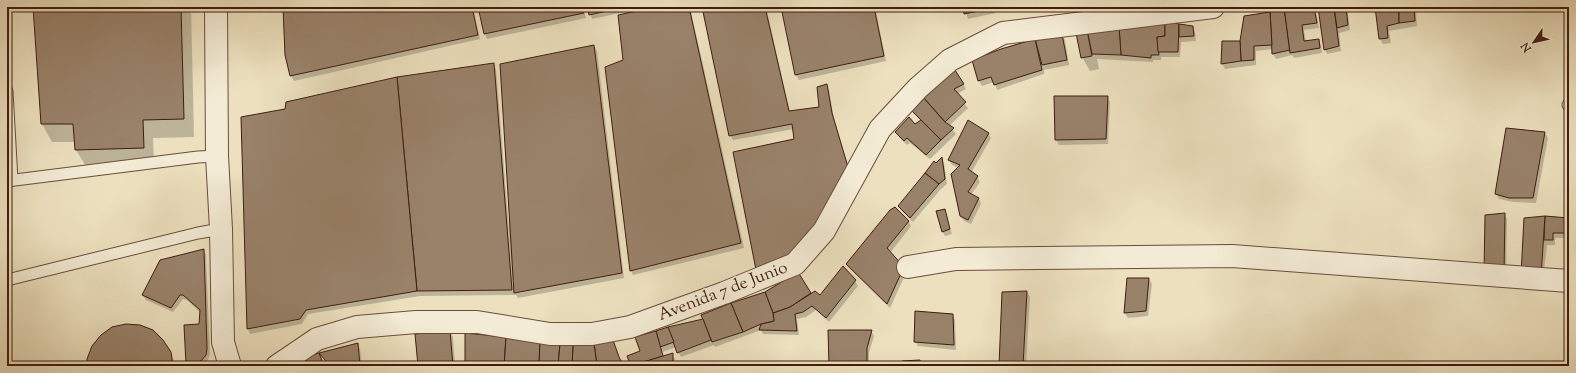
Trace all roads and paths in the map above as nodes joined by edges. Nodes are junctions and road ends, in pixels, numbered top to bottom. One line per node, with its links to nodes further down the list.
1 (216, 7): 4 (street)
2 (1213, 7): 11 (street, Avenida 7 de Junio)
3 (7, 92): 5 (lane)
4 (217, 156): 5 (lane); 6 (street)
5 (9, 181)
6 (221, 229): 8 (lane); 10 (street)
7 (908, 268): 9 (street)
8 (7, 280)
9 (1569, 281)
10 (226, 364)
11 (277, 366)

